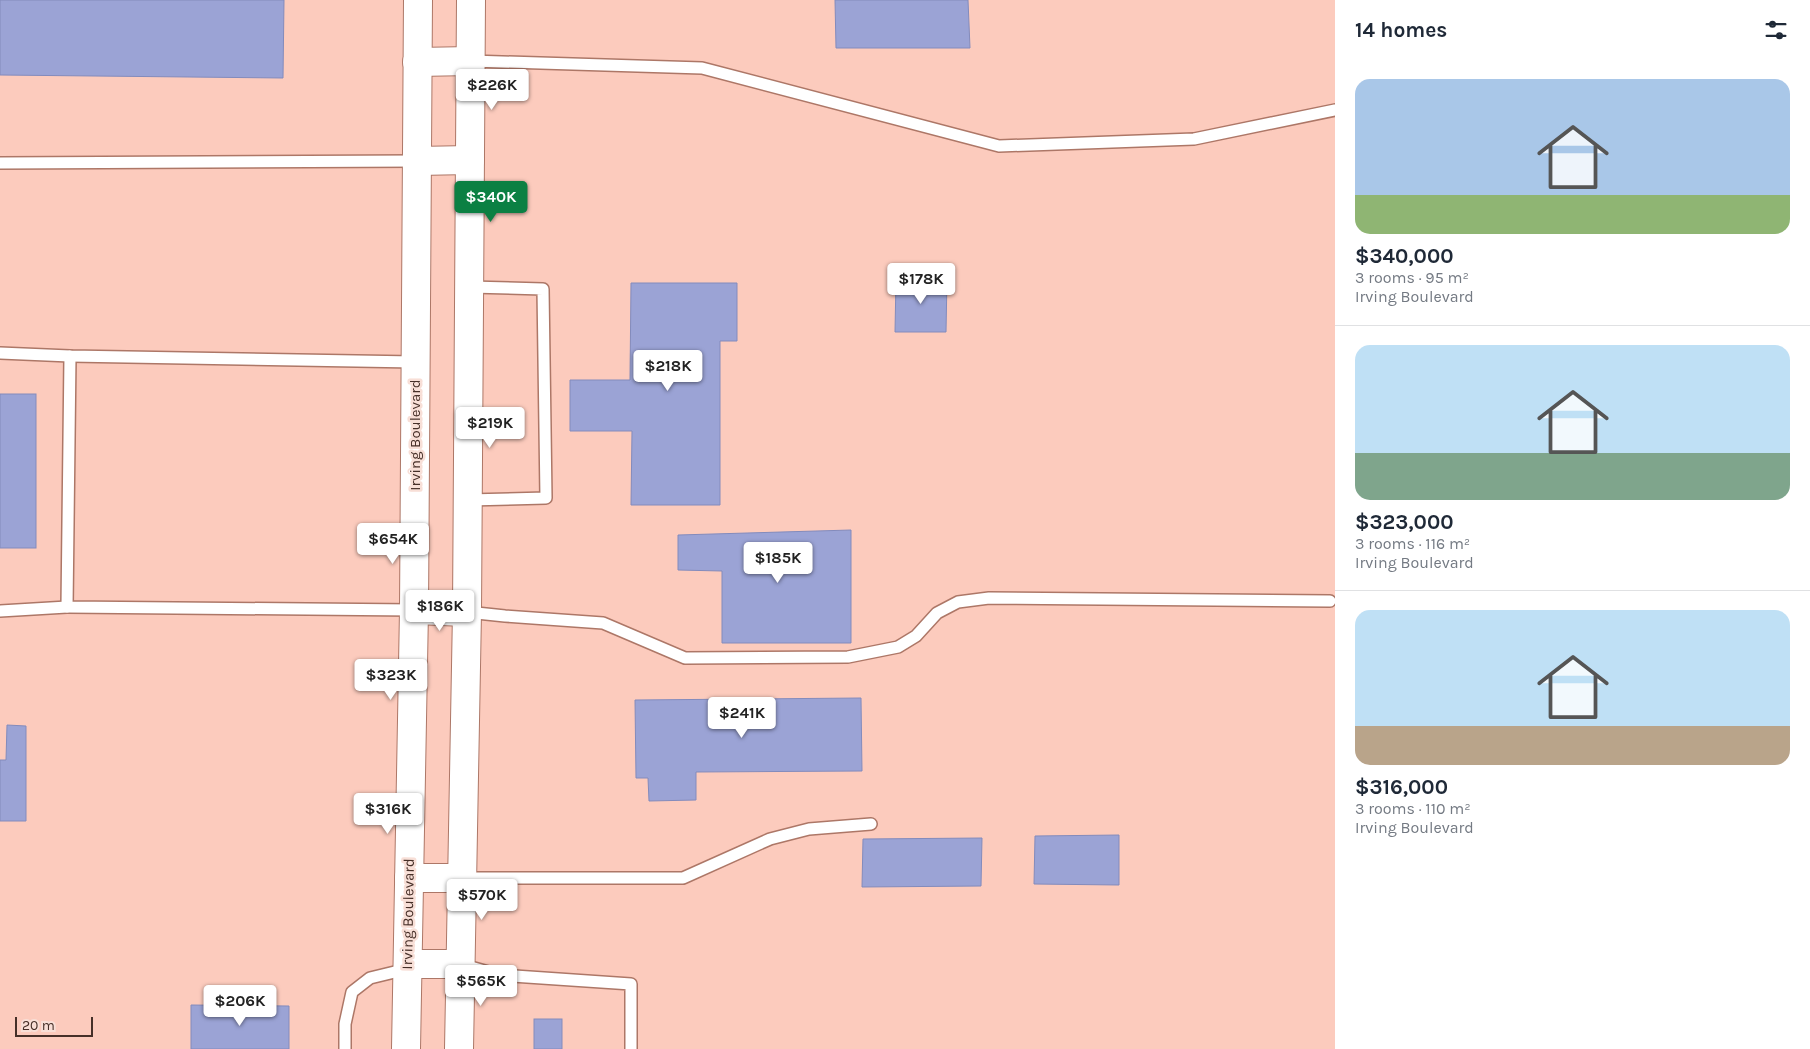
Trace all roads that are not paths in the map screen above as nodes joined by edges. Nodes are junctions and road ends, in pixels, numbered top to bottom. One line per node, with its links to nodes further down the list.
1 (418, 0): 3 (main road, Irving Boulevard)
2 (471, 0): 4 (main road)
3 (417, 62): 4 (main road); 7 (main road, Irving Boulevard)
4 (471, 62): 5 (lane); 6 (main road)
5 (1335, 110)
6 (470, 160): 7 (main road); 9 (main road)
7 (417, 161): 8 (lane); 12 (main road, Irving Boulevard)
8 (0, 163)
9 (470, 287): 13 (main road); 13 (lane)
10 (0, 352): 11 (lane)
11 (70, 356): 12 (lane); 15 (lane)
12 (415, 362): 17 (main road, Irving Boulevard)
13 (468, 500): 18 (main road)
14 (1330, 601): 18 (lane)
15 (68, 607): 16 (lane); 17 (lane)
16 (0, 610)
17 (414, 610): 18 (main road); 20 (main road, Irving Boulevard)
18 (467, 612): 21 (main road)
19 (871, 824): 21 (lane)
20 (409, 878): 21 (main road); 23 (main road, Irving Boulevard)
21 (462, 878): 22 (main road)
22 (460, 964): 23 (main road); 26 (main road); 27 (lane)
23 (407, 967): 24 (lane); 25 (main road, Irving Boulevard)
24 (345, 1049)
25 (406, 1049)
26 (459, 1049)
27 (631, 1049)

